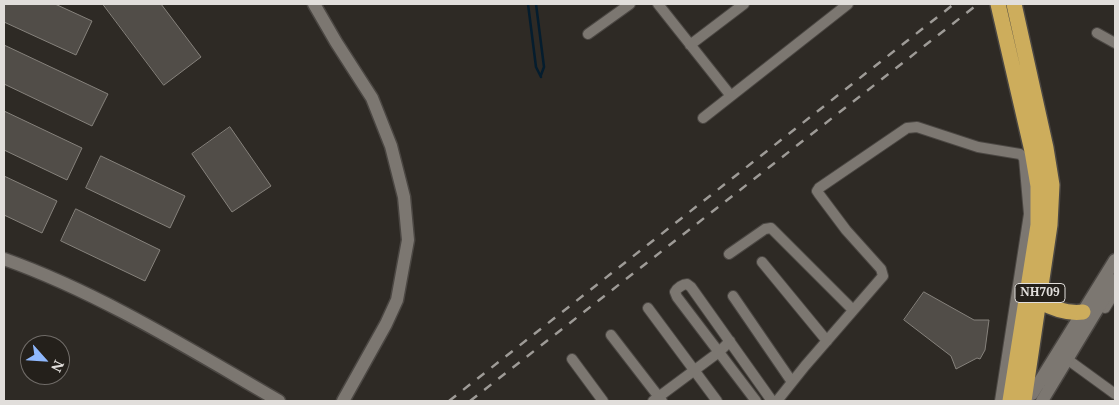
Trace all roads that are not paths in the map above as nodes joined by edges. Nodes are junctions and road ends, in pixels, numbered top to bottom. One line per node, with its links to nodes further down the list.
1 (314, 4): 38 (street)
2 (630, 4): 9 (street)
3 (658, 4): 11 (street)
4 (744, 4): 11 (street)
5 (848, 4): 12 (street)
6 (998, 4): 14 (highway, NH709)
7 (1014, 4): 14 (highway, NH709)
8 (1097, 32): 10 (street)
9 (588, 34)
10 (1115, 43)
11 (690, 45): 12 (street)
12 (731, 96): 13 (street)
13 (703, 118)
14 (1045, 186): 22 (highway, NH709); 35 (highway, NH709)
15 (729, 254): 24 (street)
16 (4, 259): 37 (street)
17 (1115, 260): 25 (street)
18 (762, 262): 28 (street)
19 (1115, 280): 35 (street)
20 (1115, 292): 31 (street)
21 (733, 296): 33 (street)
22 (1039, 301): 25 (highway); 35 (highway, NH709)
23 (648, 308): 32 (street)
24 (853, 310): 28 (street); 35 (street)
25 (1084, 312): 35 (street)
26 (611, 334): 36 (street)
27 (730, 341): 29 (street); 29 (street); 42 (street)
28 (827, 341): 33 (street)
29 (719, 352): 32 (street); 41 (street)
30 (572, 359): 39 (street)
31 (1071, 362): 34 (street); 35 (street)
32 (694, 370): 36 (street); 40 (street)
33 (792, 382): 43 (street)
34 (1115, 394)
35 (1026, 398)
36 (658, 400)
37 (279, 401)
38 (343, 401)
39 (603, 401)
40 (717, 401)
41 (756, 401)
42 (772, 401)
43 (777, 401)

